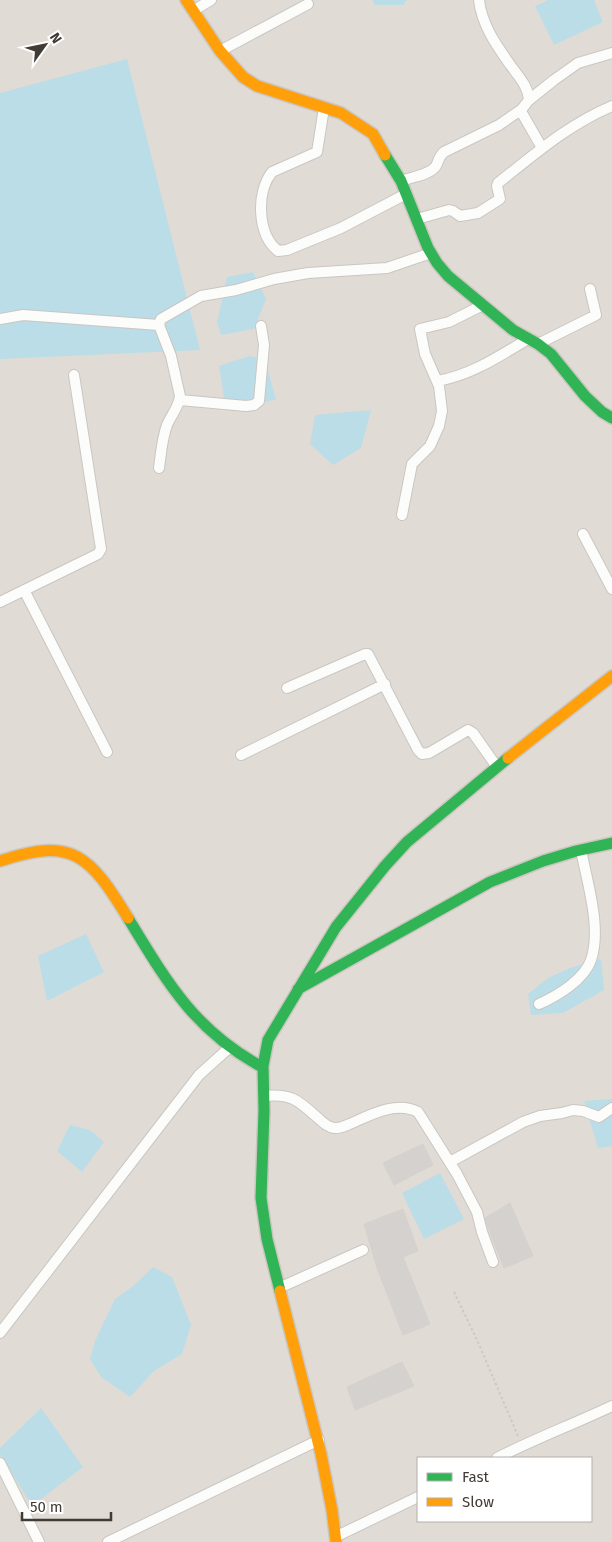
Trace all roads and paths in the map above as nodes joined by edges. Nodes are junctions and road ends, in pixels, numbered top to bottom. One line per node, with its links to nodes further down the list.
1 (186, 0): 5 (main road)
2 (210, 0): 5 (street)
3 (479, 0): 8 (street)
4 (308, 4): 6 (street)
5 (193, 11): 6 (main road)
6 (220, 51): 10 (main road)
7 (612, 53): 8 (street)
8 (529, 100): 11 (street)
9 (612, 106): 12 (street)
10 (324, 108): 13 (main road); 14 (street)
11 (522, 109): 12 (street); 13 (street)
12 (542, 148): 15 (street)
13 (401, 180): 14 (main road)
14 (406, 194): 15 (main road)
15 (417, 219): 16 (main road)
16 (430, 253): 18 (main road); 20 (street)
17 (590, 290): 22 (street)
18 (484, 305): 22 (main road); 24 (street)
19 (0, 319): 20 (street)
20 (159, 325): 25 (street)
21 (261, 326): 25 (street)
22 (533, 342): 24 (street); 26 (main road)
23 (74, 376): 31 (street)
24 (438, 381): 28 (street)
25 (180, 400): 27 (street)
26 (612, 418)
27 (159, 468)
28 (402, 515)
29 (583, 534): 30 (street)
30 (612, 589)
31 (24, 590): 32 (street); 36 (street)
32 (0, 602)
33 (612, 676): 38 (main road)
34 (385, 684): 35 (street); 37 (street); 38 (street)
35 (287, 688)
36 (108, 752)
37 (241, 755)
38 (497, 767): 42 (main road)
39 (612, 843): 40 (main road)
40 (581, 850): 42 (main road); 43 (street)
41 (0, 861): 44 (main road)
42 (298, 989): 45 (main road)
43 (539, 1004)
44 (229, 1048): 45 (main road); 53 (street)
45 (262, 1067): 46 (main road)
46 (264, 1096): 48 (street); 51 (main road)
47 (612, 1108): 48 (street)
48 (450, 1162): 50 (street)
49 (363, 1250): 51 (street)
50 (494, 1262)
51 (279, 1288): 55 (main road)
52 (454, 1292): 56 (path)
53 (0, 1333)
54 (612, 1406): 56 (street)
55 (319, 1440): 60 (main road); 62 (street)
56 (522, 1445): 57 (street)
57 (499, 1457)
58 (0, 1463): 61 (street)
59 (417, 1498): 60 (street)
60 (336, 1539)
61 (39, 1542)
62 (108, 1542)

